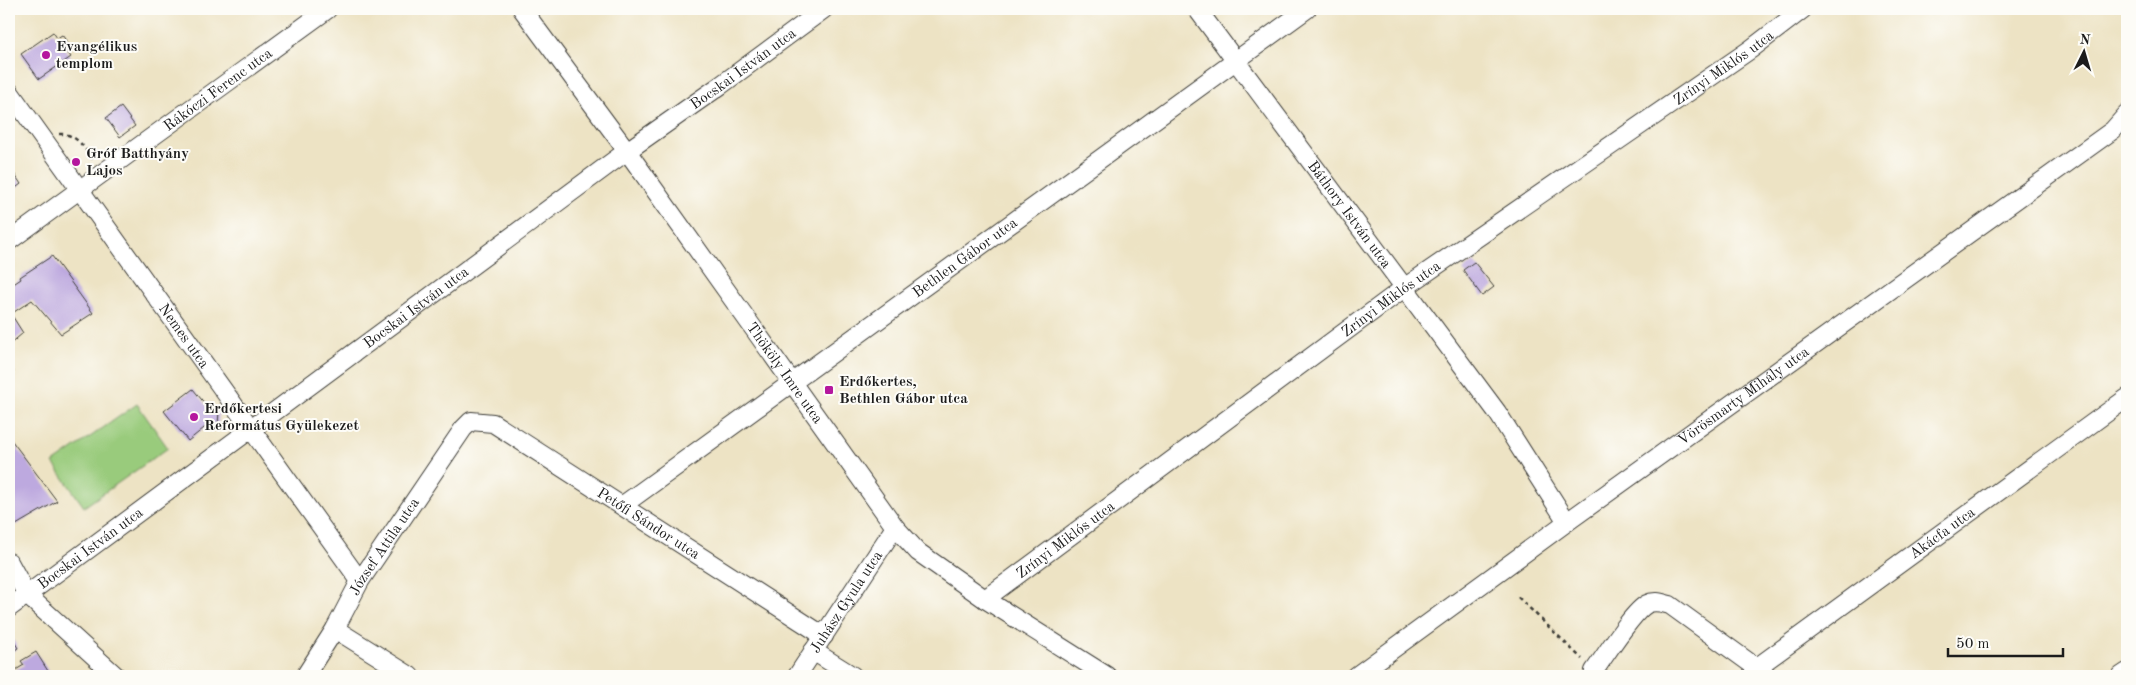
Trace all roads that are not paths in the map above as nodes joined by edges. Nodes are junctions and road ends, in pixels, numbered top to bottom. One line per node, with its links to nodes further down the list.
1 (328, 9): 11 (street, Rákóczi Ferenc utca)
2 (522, 9): 10 (street, Thököly Imre utca)
3 (824, 9): 10 (street, Bocskai István utca)
4 (1197, 9): 7 (street, Báthory István utca)
5 (1307, 9): 7 (street, Bethlen Gábor utca)
6 (1803, 9): 13 (street, Zrínyi Miklós utca)
7 (1235, 61): 13 (street, Báthory István utca); 14 (street, Bethlen Gábor utca)
8 (9, 91): 11 (street, Nemes utca)
9 (2127, 114): 19 (street, Vörösmarty Mihály utca)
10 (627, 151): 14 (street, Thököly Imre utca); 17 (street, Bocskai István utca)
11 (79, 190): 12 (street, Rákóczi Ferenc utca); 17 (street, Nemes utca)
12 (9, 241)
13 (1404, 288): 19 (street, Báthory István utca); 24 (street, Zrínyi Miklós utca)
14 (794, 382): 18 (street, Bethlen Gábor utca); 20 (street, Thököly Imre utca)
15 (2127, 398): 29 (street, Akácfa utca)
16 (471, 421): 18 (street, Petőfi Sándor utca); 22 (street, József Attila utca)
17 (251, 429): 22 (street, Nemes utca); 23 (street, Bocskai István utca)
18 (623, 505): 27 (street, Petőfi Sándor utca)
19 (1567, 522): 38 (street, Vörösmarty Mihály utca)
20 (895, 527): 24 (street, Thököly Imre utca); 27 (street, Juhász Gyula utca)
21 (9, 562): 23 (street)
22 (360, 581): 26 (street, József Attila utca)
23 (27, 595): 25 (street, Bocskai István utca); 32 (street)
24 (985, 599): 37 (street, Thököly Imre utca)
25 (9, 608)
26 (336, 628): 33 (street, József Attila utca); 34 (street)
27 (824, 636): 28 (street, Juhász Gyula utca)
28 (813, 651): 35 (street, Juhász Gyula utca); 36 (street)
29 (1762, 672): 31 (street)
30 (2127, 672): 39 (street)
31 (1594, 674)
32 (116, 676)
33 (306, 676)
34 (410, 676)
35 (797, 676)
36 (853, 676)
37 (1107, 676)
38 (1356, 676)
39 (2121, 676)

